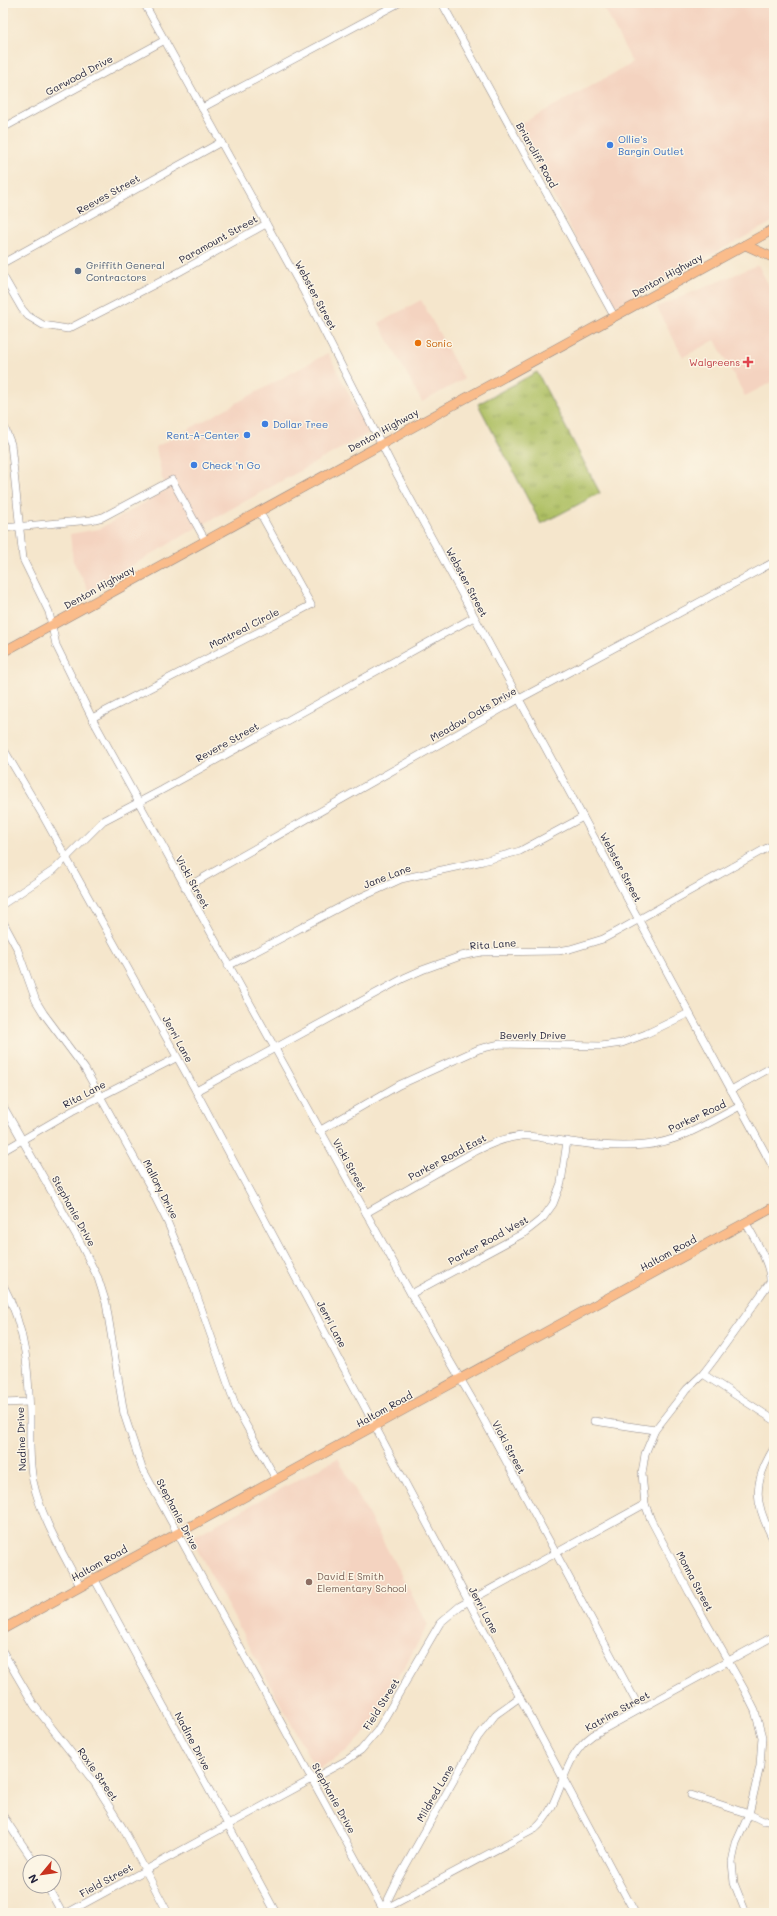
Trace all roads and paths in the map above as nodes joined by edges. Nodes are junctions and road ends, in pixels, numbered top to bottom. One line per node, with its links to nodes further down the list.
1 (144, 3): 4 (street, Webster Street)
2 (399, 3): 5 (street)
3 (442, 3): 14 (street, Briarcliff Road)
4 (165, 40): 5 (street, Webster Street); 6 (street, Garwood Drive)
5 (202, 108): 7 (street, Webster Street)
6 (3, 128)
7 (221, 142): 8 (street, Webster Street); 12 (street, Reeves Street)
8 (266, 224): 13 (street, Paramount Street); 16 (street, Webster Street)
9 (774, 229): 10 (main road, Denton Highway)
10 (745, 245): 11 (main road); 14 (main road, Denton Highway)
11 (774, 258)
12 (3, 263)
13 (3, 276)
14 (614, 316): 16 (main road, Denton Highway)
15 (3, 424): 18 (street, Vicki Street)
16 (382, 443): 17 (main road, Denton Highway); 22 (street, Webster Street)
17 (259, 511): 20 (main road, Denton Highway); 26 (street, Montreal Circle)
18 (20, 527): 19 (street); 20 (street); 23 (street, Vicki Street)
19 (3, 528)
20 (205, 540): 23 (main road, Denton Highway)
21 (774, 562): 25 (street, Meadow Oaks Drive)
22 (474, 617): 25 (street, Webster Street); 28 (street, Revere Street)
23 (52, 626): 24 (main road, Denton Highway); 26 (street, Vicki Street)
24 (3, 652)
25 (519, 699): 29 (street, Webster Street); 32 (street, Meadow Oaks Drive)
26 (92, 718): 28 (street, Vicki Street)
27 (3, 748): 31 (street, Jerri Lane)
28 (139, 801): 31 (street, Revere Street); 32 (street, Vicki Street)
29 (583, 817): 34 (street, Webster Street); 36 (street, Jane Lane)
30 (774, 844): 34 (street, Rita Lane)
31 (67, 858): 33 (street, Revere Street); 39 (street, Jerri Lane)
32 (185, 888): 36 (street, Vicki Street)
33 (3, 904)
34 (638, 920): 37 (street, Webster Street); 38 (street, Rita Lane)
35 (3, 922): 43 (street, Mallory Drive)
36 (228, 966): 38 (street, Vicki Street)
37 (689, 1013): 41 (street, Webster Street); 46 (street, Beverly Drive)
38 (274, 1048): 42 (street, Rita Lane); 46 (street, Vicki Street)
39 (176, 1058): 42 (street, Jerri Lane); 43 (street, Rita Lane)
40 (774, 1066): 41 (street, Parker Road)
41 (731, 1090): 45 (street, Webster Street)
42 (196, 1091): 63 (street, Jerri Lane)
43 (99, 1097): 47 (street, Rita Lane); 66 (street, Mallory Drive)
44 (3, 1106): 47 (street, Stephanie Drive)
45 (740, 1106): 48 (street, Parker Road); 50 (street, Webster Street)
46 (320, 1131): 52 (street, Vicki Street)
47 (22, 1140): 49 (street, Rita Lane); 68 (street, Stephanie Drive)
48 (566, 1142): 52 (street, Parker Road East); 56 (street, Parker Road West)
49 (3, 1151)
50 (774, 1169)
51 (774, 1207): 53 (main road, Haltom Road)
52 (366, 1213): 56 (street, Vicki Street)
53 (746, 1223): 55 (street); 58 (main road, Haltom Road)
54 (3, 1284): 59 (street, Nadine Drive)
55 (772, 1286): 57 (street, Monna Street)
56 (410, 1294): 58 (street, Vicki Street)
57 (703, 1374): 61 (street); 64 (street, Monna Street)
58 (460, 1379): 63 (main road, Haltom Road); 70 (street, Vicki Street)
59 (29, 1402): 60 (street); 72 (street, Nadine Drive)
60 (3, 1403)
61 (774, 1420)
62 (594, 1421): 64 (street)
63 (375, 1426): 66 (main road, Haltom Road); 73 (street, Jerri Lane)
64 (655, 1430): 67 (street, Monna Street)
65 (774, 1448): 69 (street)
66 (276, 1479): 68 (main road, Haltom Road)
67 (645, 1504): 70 (street, Field Street); 77 (street, Monna Street)
68 (177, 1533): 71 (main road, Haltom Road); 81 (street, Stephanie Drive)
69 (774, 1541)
70 (556, 1554): 73 (street, Field Street); 79 (street, Vicki Street)
71 (94, 1578): 72 (main road, Haltom Road); 86 (street, Nadine Drive)
72 (80, 1586): 74 (main road, Haltom Road)
73 (468, 1602): 78 (street, Jerri Lane); 81 (street, Field Street)
74 (3, 1629)
75 (774, 1636): 77 (street, Katrine Street)
76 (3, 1652): 88 (street, Roxie Street)
77 (727, 1662): 79 (street, Katrine Street); 83 (street, Monna Street)
78 (520, 1697): 80 (street, Jerri Lane); 90 (street, Mildred Lane)
79 (640, 1709): 80 (street, Katrine Street)
80 (563, 1777): 90 (street, Katrine Street); 95 (street, Jerri Lane)
81 (312, 1780): 86 (street, Field Street); 90 (street, Stephanie Drive)
82 (691, 1795): 83 (street)
83 (749, 1814): 85 (street); 96 (street, Monna Street)
84 (3, 1816): 87 (street)
85 (774, 1820)
86 (227, 1825): 88 (street, Field Street); 94 (street, Nadine Drive)
87 (29, 1854)
88 (145, 1870): 92 (street, Field Street); 93 (street, Roxie Street)
89 (51, 1894): 91 (street)
90 (384, 1912)
91 (62, 1913)
92 (67, 1913)
93 (168, 1913)
94 (276, 1913)
95 (636, 1913)
96 (746, 1913)

